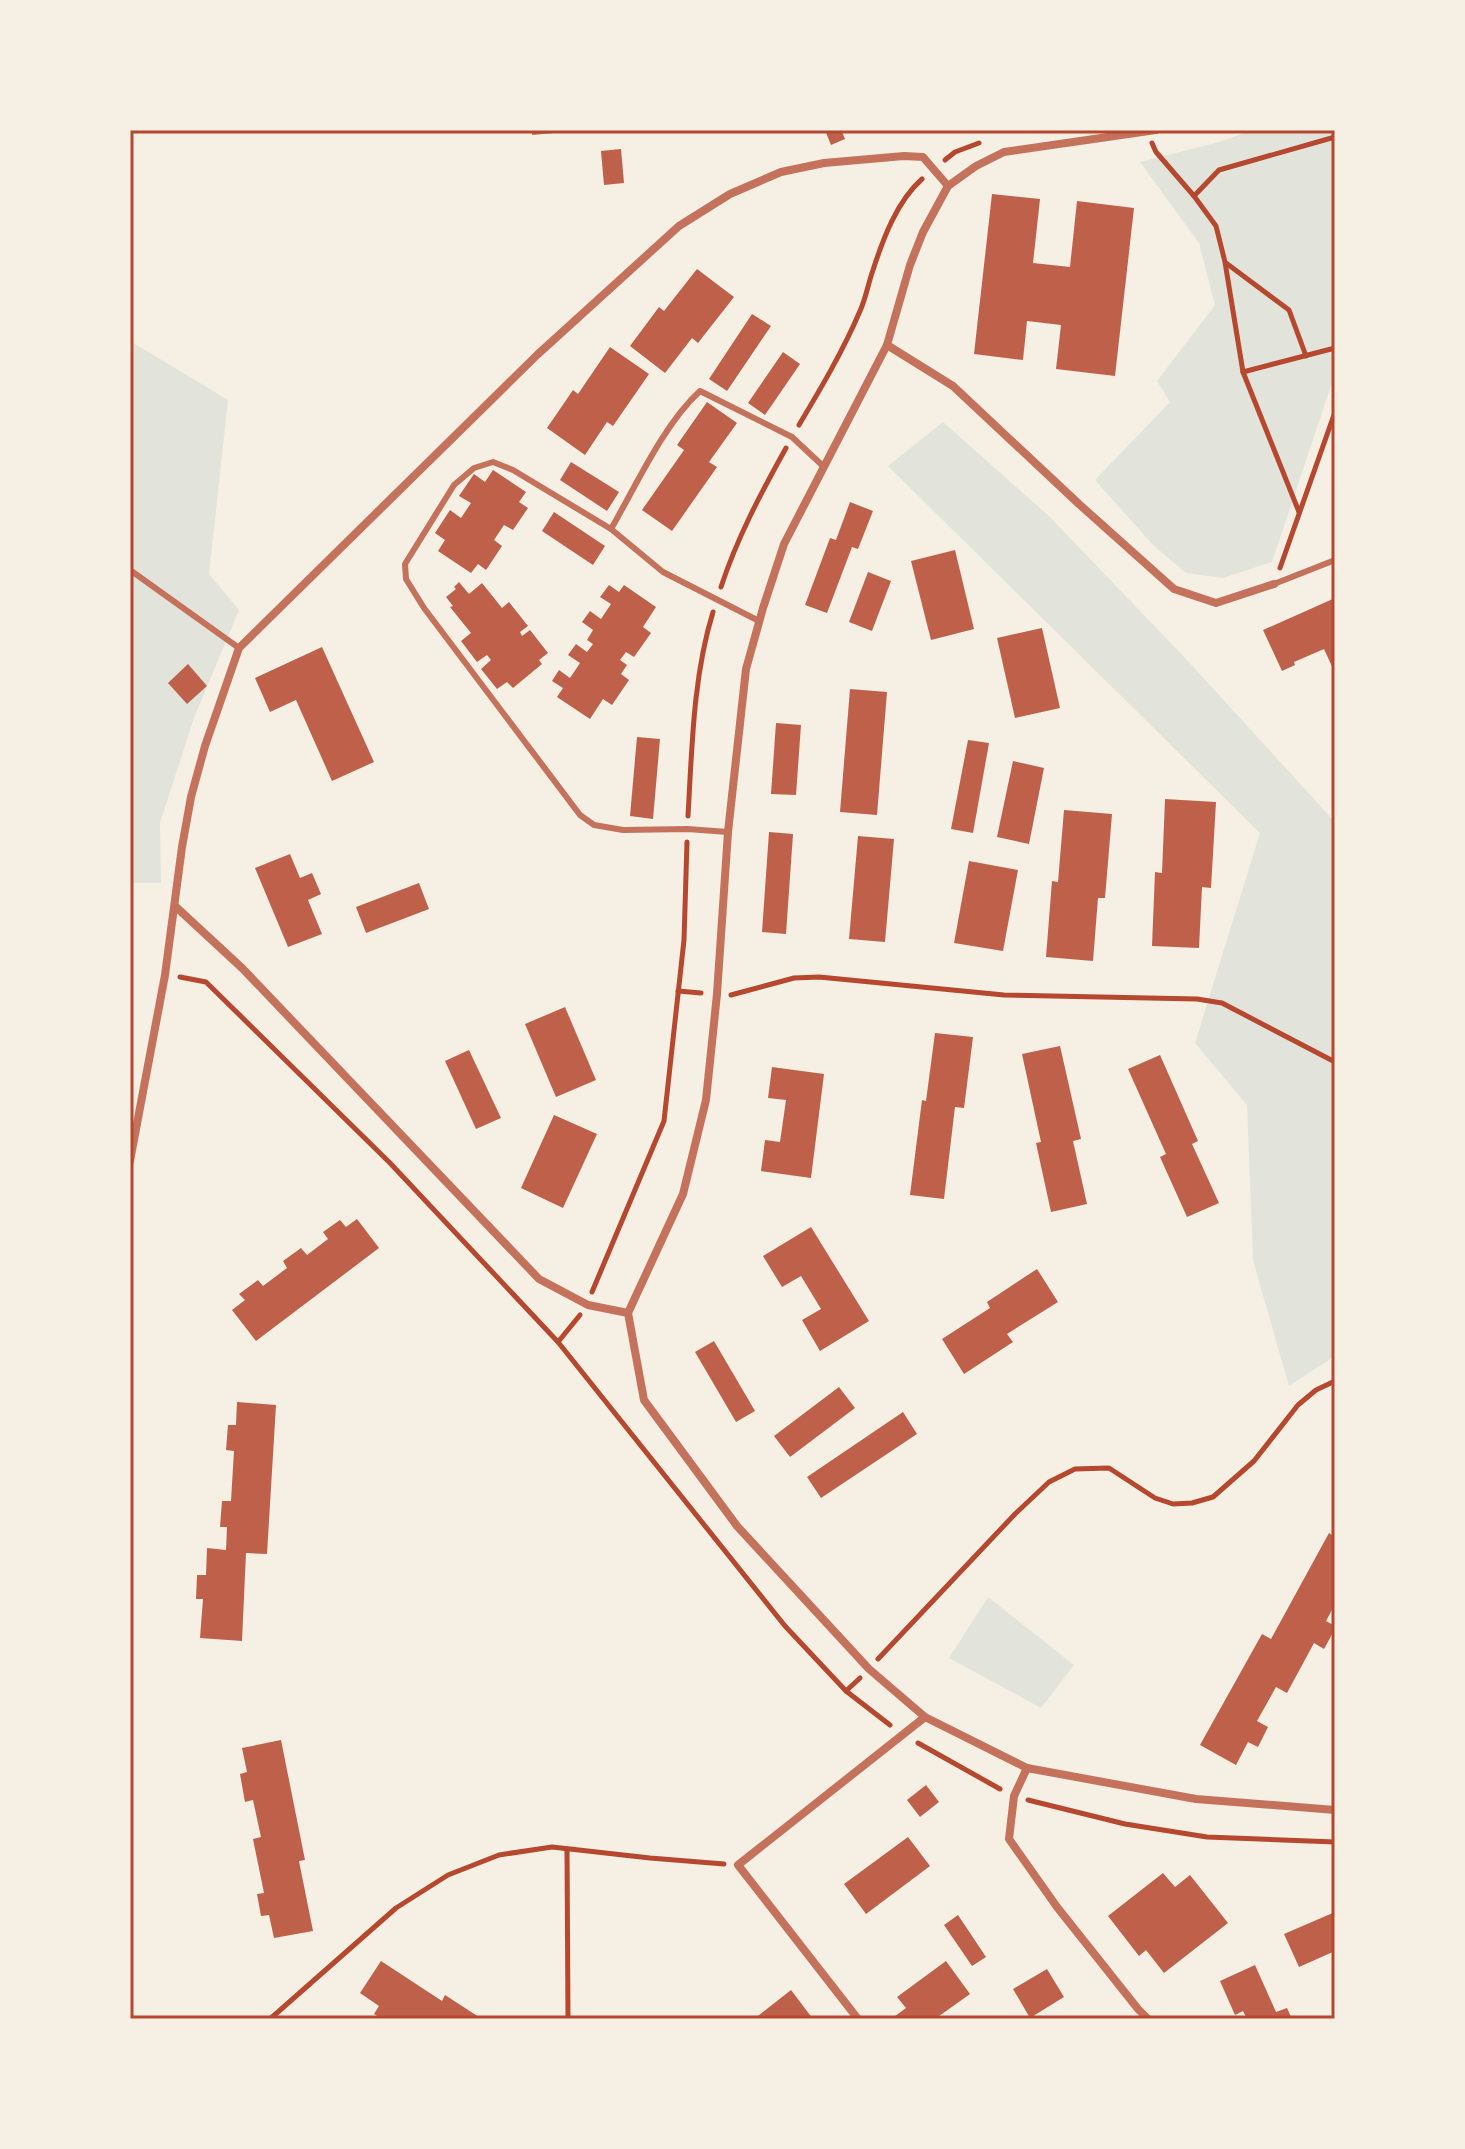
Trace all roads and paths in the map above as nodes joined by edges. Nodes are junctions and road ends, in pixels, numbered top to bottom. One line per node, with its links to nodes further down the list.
1 (1152, 131): 2 (street); 5 (path)
2 (1130, 132): 4 (street)
3 (1335, 137): 5 (path)
4 (948, 186): 7 (street); 19 (street)
5 (1194, 196): 6 (path)
6 (1225, 262): 9 (path); 10 (path)
7 (887, 345): 12 (street); 17 (street)
8 (1335, 348): 9 (path)
9 (1306, 356): 10 (path)
10 (1243, 372): 13 (path)
11 (1335, 412): 13 (path)
12 (823, 466): 14 (lane); 18 (street)
13 (1299, 512): 17 (path)
14 (611, 529): 18 (lane); 20 (lane)
15 (1335, 560): 17 (lane)
16 (130, 570): 19 (lane)
17 (1274, 584)
18 (759, 621): 20 (street)
19 (239, 648): 21 (street)
20 (728, 832): 23 (street)
21 (175, 906): 25 (street); 26 (street)
22 (678, 991): 23 (path)
23 (717, 994): 24 (path); 26 (street)
24 (1335, 1062)
25 (130, 1161)
26 (628, 1313): 28 (street)
27 (1335, 1381): 28 (path)
28 (869, 1669): 29 (path); 30 (street)
29 (846, 1691)
30 (925, 1717): 31 (street); 34 (street)
31 (1027, 1768): 32 (street); 38 (street)
32 (1335, 1810)
33 (567, 1849): 34 (path); 35 (path); 36 (path)
34 (738, 1865): 37 (street)
35 (270, 2019)
36 (568, 2019)
37 (858, 2019)
38 (1148, 2019)

